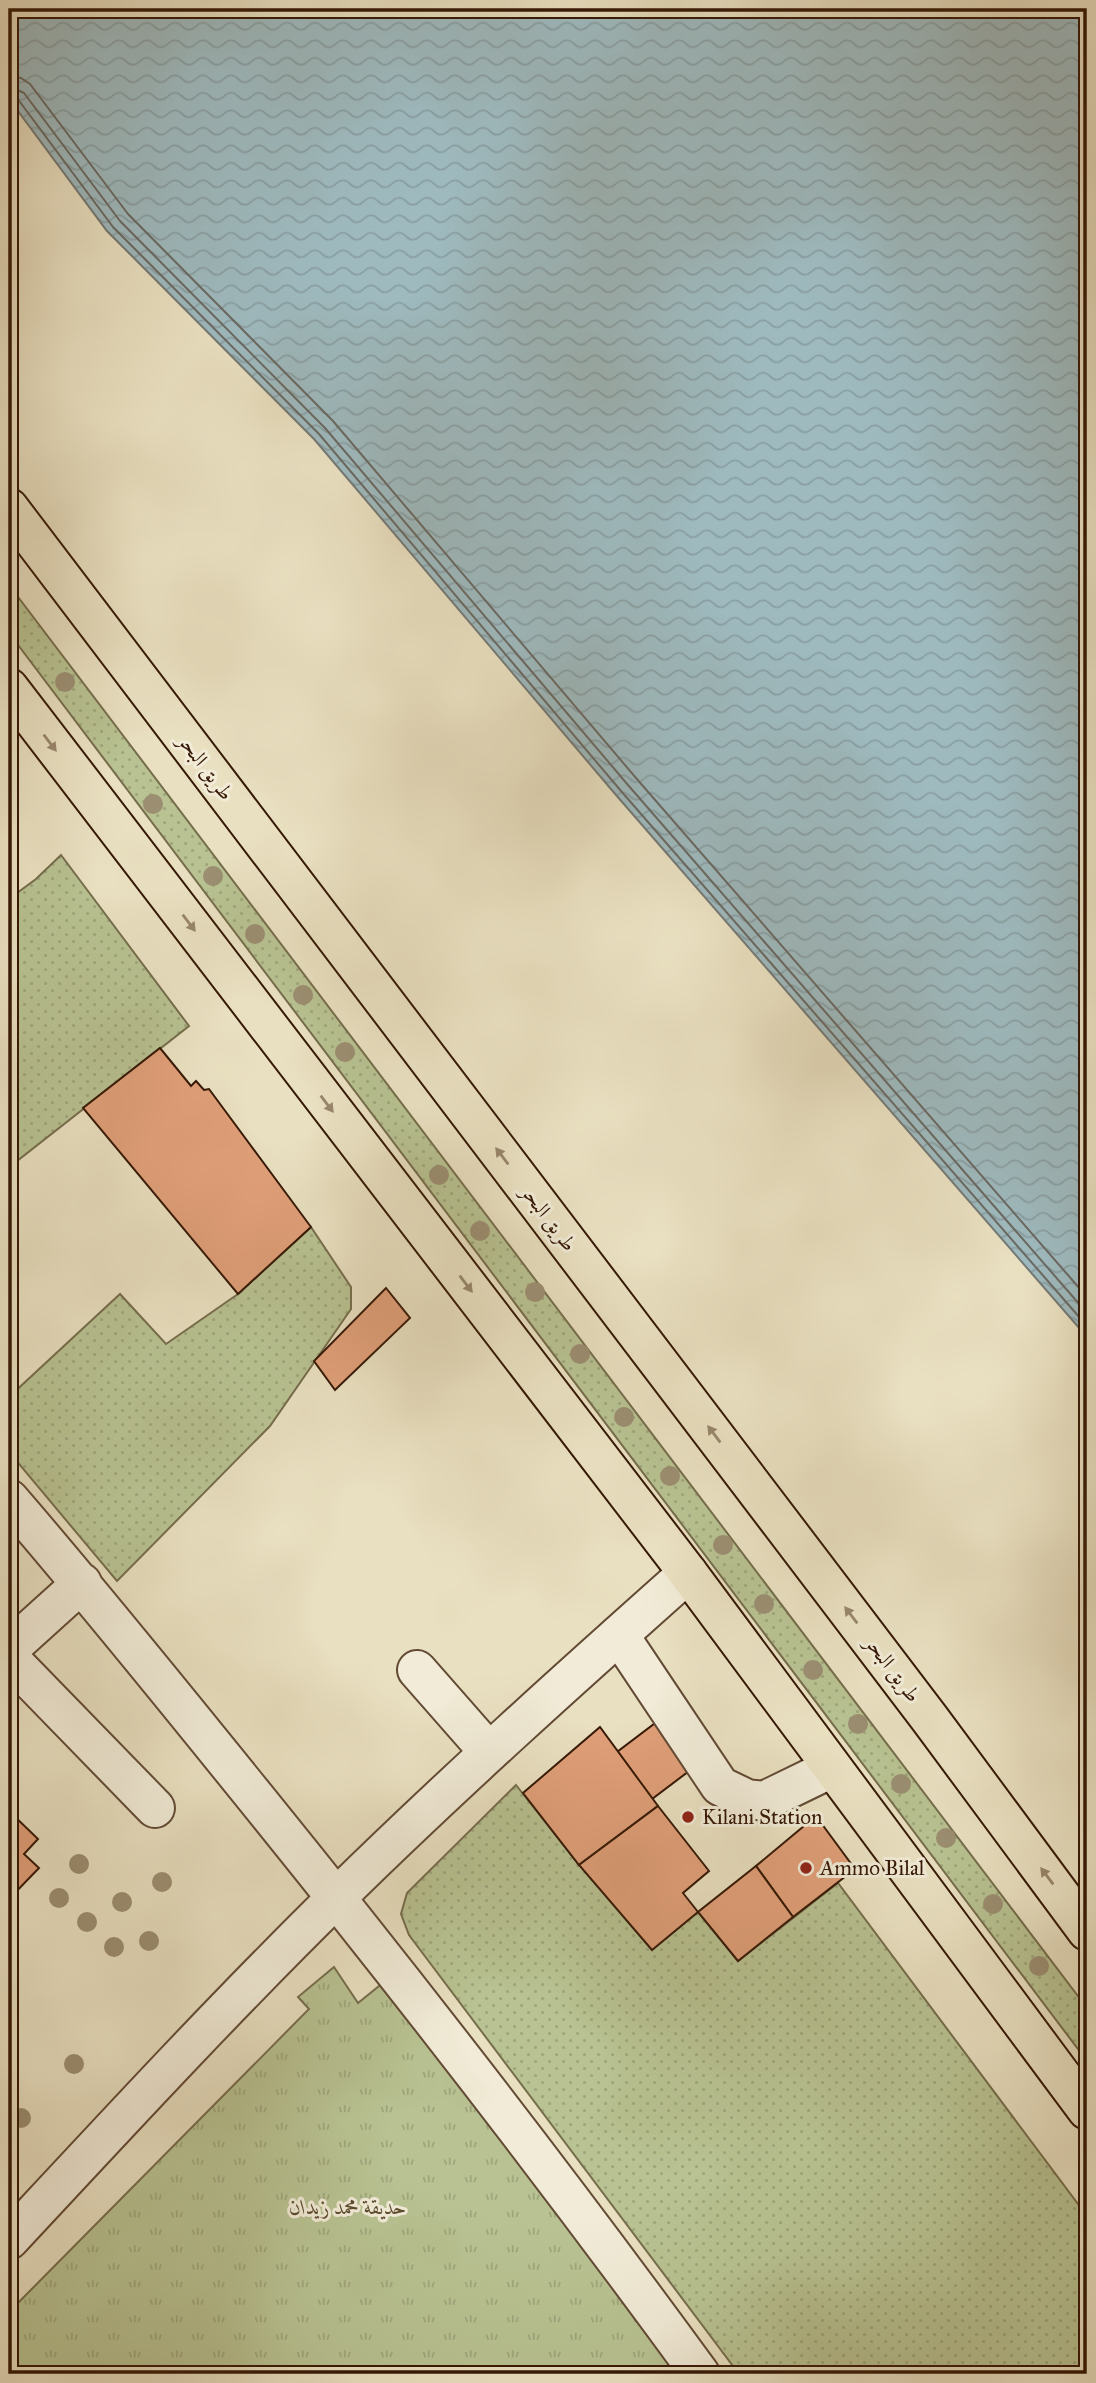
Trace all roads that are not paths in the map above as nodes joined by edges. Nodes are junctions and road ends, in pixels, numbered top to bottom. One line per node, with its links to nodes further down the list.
1 (9, 508): 14 (highway, طريق البحر, one-way to 1)
2 (13, 701): 4 (highway, one-way to 4)
3 (9, 1499): 5 (street)
4 (688, 1573): 6 (street); 11 (highway)
5 (82, 1583): 7 (street); 13 (street)
6 (619, 1635): 10 (street); 11 (street)
7 (9, 1649)
8 (9, 1658): 12 (street)
9 (417, 1670): 10 (street)
10 (489, 1752): 13 (street)
11 (832, 1768): 15 (highway)
12 (155, 1808)
13 (336, 1898): 16 (street); 17 (street)
14 (1087, 1930)
15 (1087, 2110)
16 (9, 2240)
17 (701, 2374)

